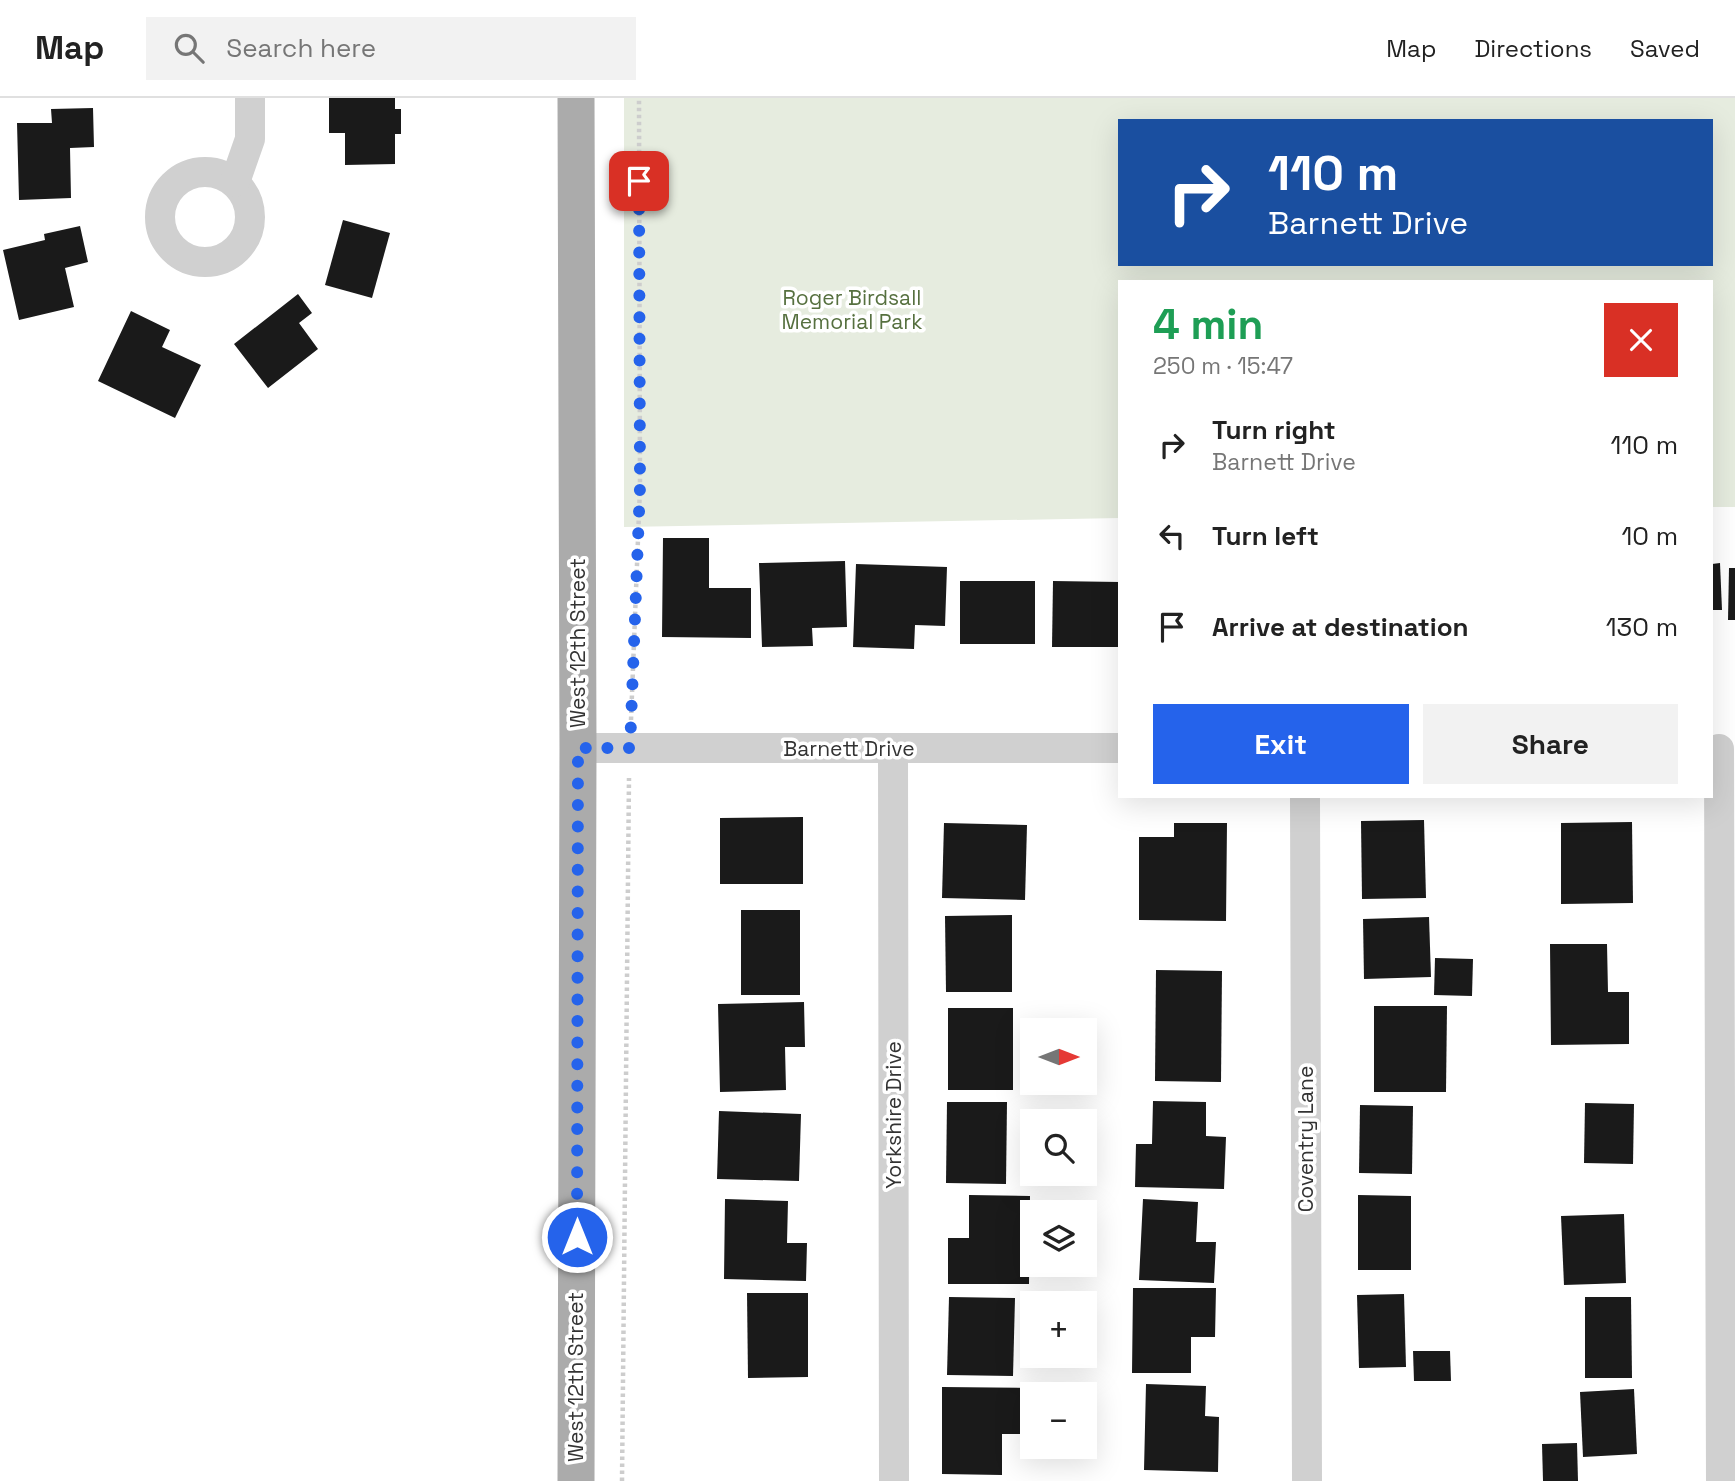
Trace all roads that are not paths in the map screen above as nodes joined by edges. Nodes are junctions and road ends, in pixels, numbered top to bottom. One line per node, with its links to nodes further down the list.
1 (250, 98): 3 (street)
2 (576, 98): 4 (main road, West 12th Street)
3 (235, 182)
4 (578, 748): 6 (street, Barnett Drive); 9 (main road, West 12th Street)
5 (1118, 748): 6 (street, Barnett Drive)
6 (893, 749): 10 (street, Yorkshire Drive)
7 (1722, 749): 12 (street)
8 (1305, 798): 11 (street, Coventry Lane)
9 (576, 1481)
10 (894, 1481)
11 (1307, 1481)
12 (1721, 1481)

